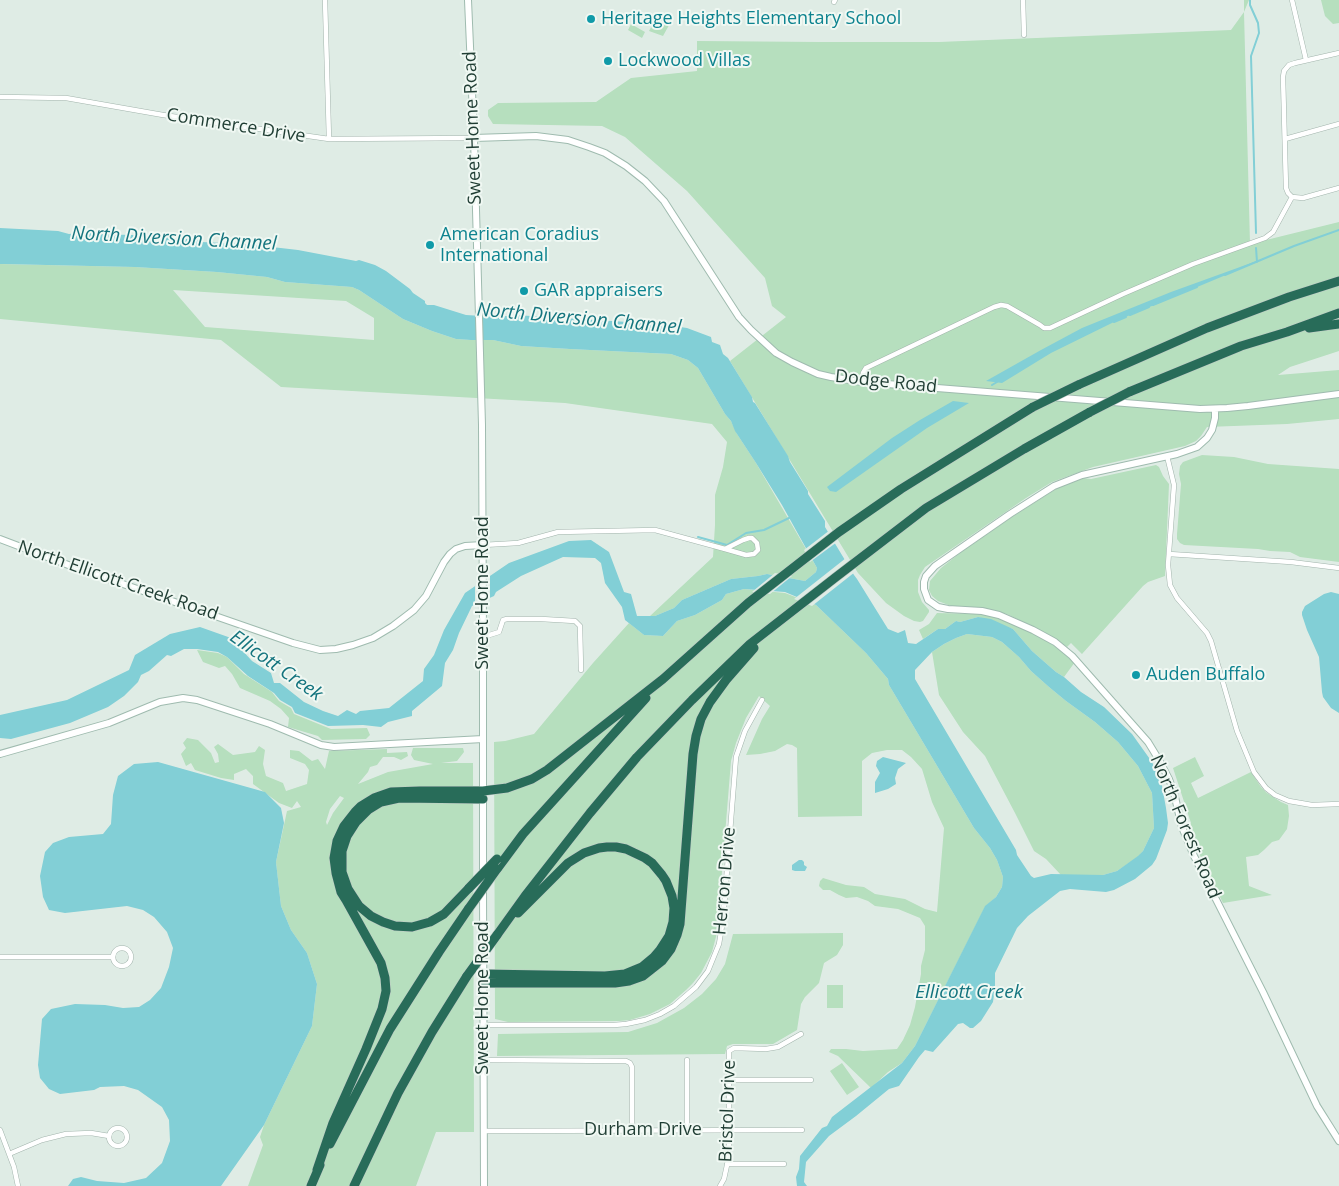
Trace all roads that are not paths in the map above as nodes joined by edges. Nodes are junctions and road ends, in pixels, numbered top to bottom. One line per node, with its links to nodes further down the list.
1 (325, 0): 12 (street)
2 (468, 0): 10 (street, Sweet Home Road)
3 (1023, 0): 5 (street)
4 (1292, 0): 7 (street)
5 (1024, 35)
6 (1339, 52): 7 (street)
7 (1306, 60): 11 (street)
8 (0, 97): 12 (street, Commerce Drive)
9 (1339, 124): 11 (street)
10 (474, 138): 12 (street, Commerce Drive); 21 (street, Dodge Road); 26 (street, Sweet Home Road)
11 (1285, 138): 14 (street)
12 (329, 140)
13 (1339, 188): 14 (street)
14 (1292, 197): 21 (street)
15 (1339, 276): 17 (highway)
16 (1339, 281): 17 (highway)
17 (1318, 288): 33 (highway, bridge)
18 (1339, 313): 20 (highway)
19 (1339, 324): 20 (highway)
20 (1287, 332): 30 (highway, bridge)
21 (862, 382): 23 (street, Dodge Road)
22 (1339, 394): 23 (street, Dodge Road)
23 (1215, 409): 24 (street, North Forest Road)
24 (1167, 456): 28 (street); 57 (street, North Forest Road)
25 (0, 539): 26 (street, North Ellicott Creek Road)
26 (483, 545): 27 (street, North Ellicott Creek Road); 31 (street, Sweet Home Road)
27 (725, 549): 27 (street, North Ellicott Creek Road)
28 (1169, 554): 29 (street); 38 (street)
29 (1339, 568)
30 (770, 629): 40 (highway); 43 (highway)
31 (483, 637): 32 (street); 35 (street, Sweet Home Road)
32 (581, 670)
33 (663, 679): 37 (highway); 39 (highway)
34 (762, 700): 44 (street, Herron Drive)
35 (483, 739): 36 (street); 37 (street, Sweet Home Road)
36 (0, 754)
37 (483, 795): 39 (highway, bridge); 43 (street, Sweet Home Road); 61 (highway)
38 (1339, 804)
39 (523, 834): 61 (highway, bridge)
40 (497, 935): 43 (highway); 64 (highway, bridge)
41 (0, 957): 42 (street)
42 (112, 957): 42 (street)
43 (483, 979): 44 (street, Sweet Home Road)
44 (483, 1025): 46 (street, Sweet Home Road)
45 (800, 1034): 48 (street, Bristol Drive)
46 (484, 1060): 51 (street); 55 (street, Sweet Home Road)
47 (687, 1060): 52 (street)
48 (728, 1080): 49 (street); 53 (street, Bristol Drive)
49 (811, 1080)
50 (0, 1130): 58 (street)
51 (632, 1130): 52 (street, Durham Drive); 55 (street, Durham Drive)
52 (687, 1130): 53 (street, Durham Drive)
53 (728, 1130): 54 (street, Durham Drive); 59 (street, Bristol Drive)
54 (802, 1130)
55 (484, 1131): 65 (street, Sweet Home Road)
56 (109, 1136): 56 (street); 58 (street)
57 (1339, 1141)
58 (9, 1154): 62 (street)
59 (727, 1164): 60 (street); 66 (street, Bristol Drive)
60 (784, 1164)
61 (317, 1170): 63 (highway)
62 (18, 1186)
63 (311, 1186)
64 (354, 1186)
65 (484, 1186)
66 (720, 1186)

